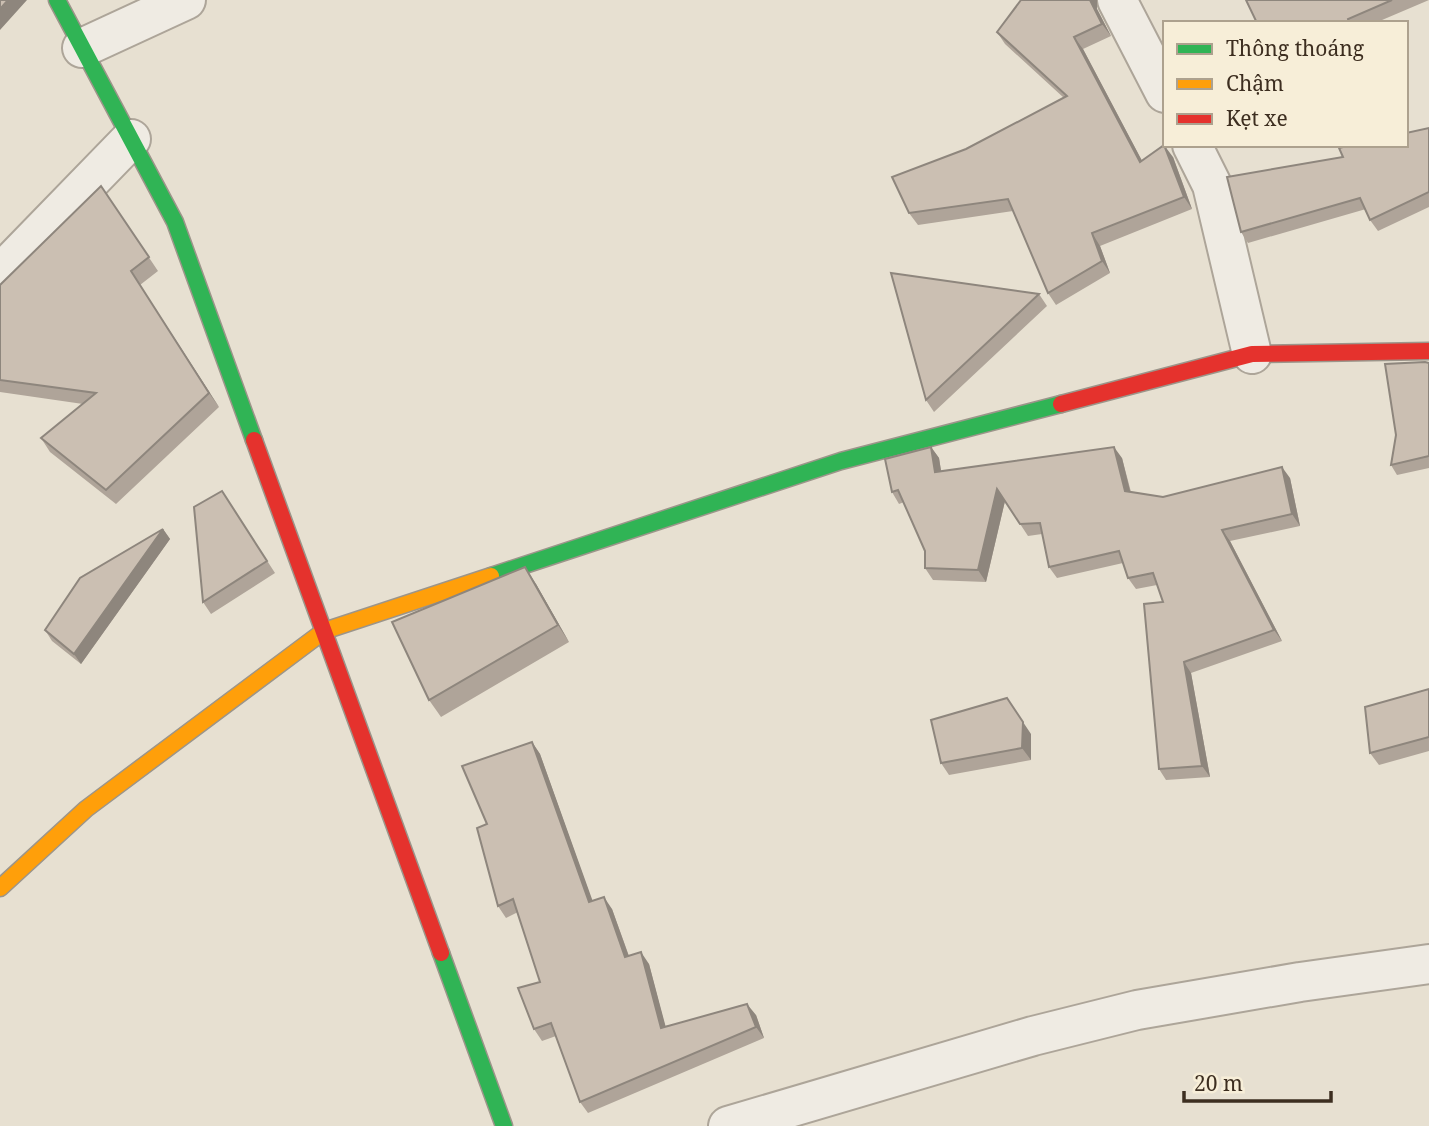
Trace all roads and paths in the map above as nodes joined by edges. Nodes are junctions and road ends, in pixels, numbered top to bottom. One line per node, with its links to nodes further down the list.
1 (57, 0): 4 (street)
2 (186, 0): 4 (street)
3 (1117, 0): 5 (street)
4 (82, 48): 6 (street)
5 (1163, 89)
6 (131, 139): 8 (street); 11 (street)
7 (1193, 147): 10 (street)
8 (0, 274)
9 (1429, 351): 10 (street)
10 (1252, 354): 11 (street)
11 (324, 631): 12 (street); 14 (street)
12 (0, 888)
13 (1429, 964): 15 (street)
14 (504, 1126)
15 (728, 1126)

